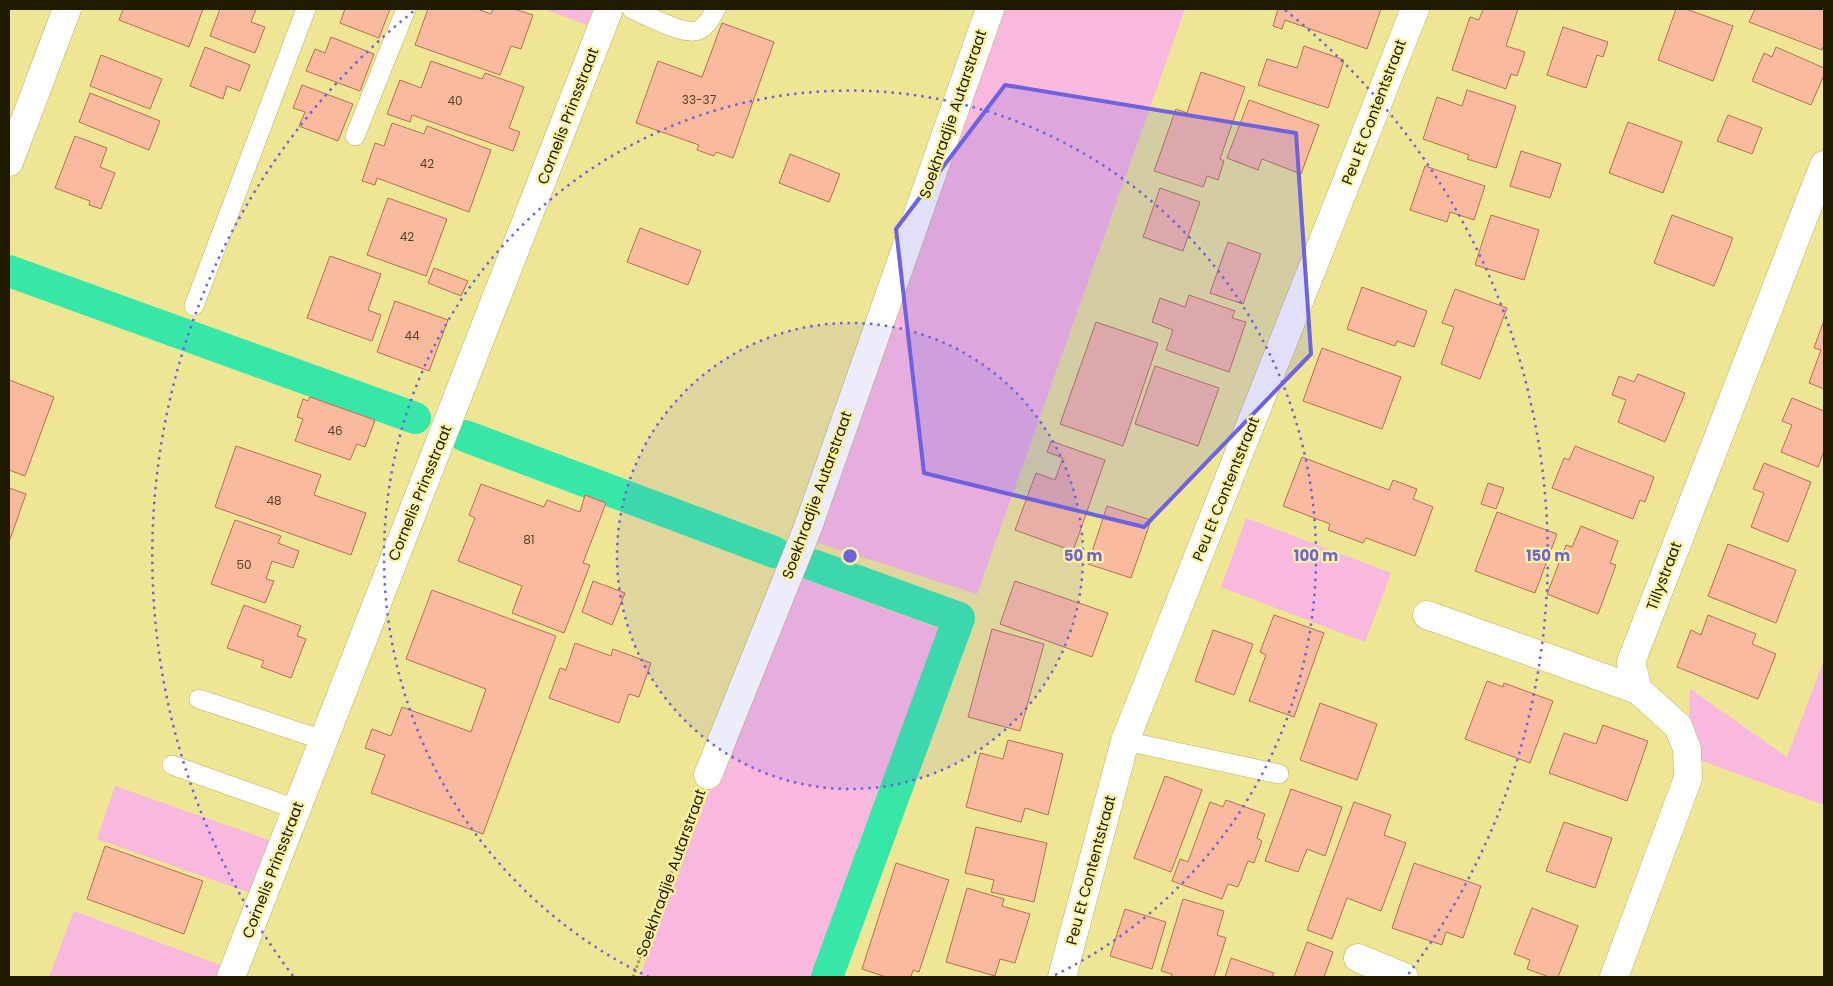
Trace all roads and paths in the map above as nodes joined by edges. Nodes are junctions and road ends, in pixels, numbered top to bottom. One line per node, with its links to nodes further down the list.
1 (67, 9): 10 (street)
2 (306, 9): 12 (lane)
3 (406, 9): 9 (lane)
4 (609, 9): 16 (street, Cornelis Prinsstraat)
5 (632, 9): 6 (lane)
6 (716, 9)
7 (990, 9): 20 (street, Soekhradjie Autarstraat)
8 (1415, 9): 17 (street, Peu Et Contentstraat)
9 (355, 136)
10 (9, 162)
11 (1824, 165): 14 (street, Tillystraat)
12 (194, 306)
13 (1427, 615): 14 (street)
14 (1638, 690): 27 (street)
15 (199, 699): 16 (lane)
16 (323, 740): 21 (street, Cornelis Prinsstraat)
17 (1125, 741): 19 (lane); 25 (street, Peu Et Contentstraat)
18 (172, 765): 21 (lane)
19 (1279, 774)
20 (708, 775): 24 (path, Soekhradjie Autarstraat)
21 (296, 809): 23 (street, Cornelis Prinsstraat)
22 (1358, 958): 26 (street)
23 (231, 977)
24 (633, 977)
25 (1062, 977)
26 (1404, 977)
27 (1614, 977)

